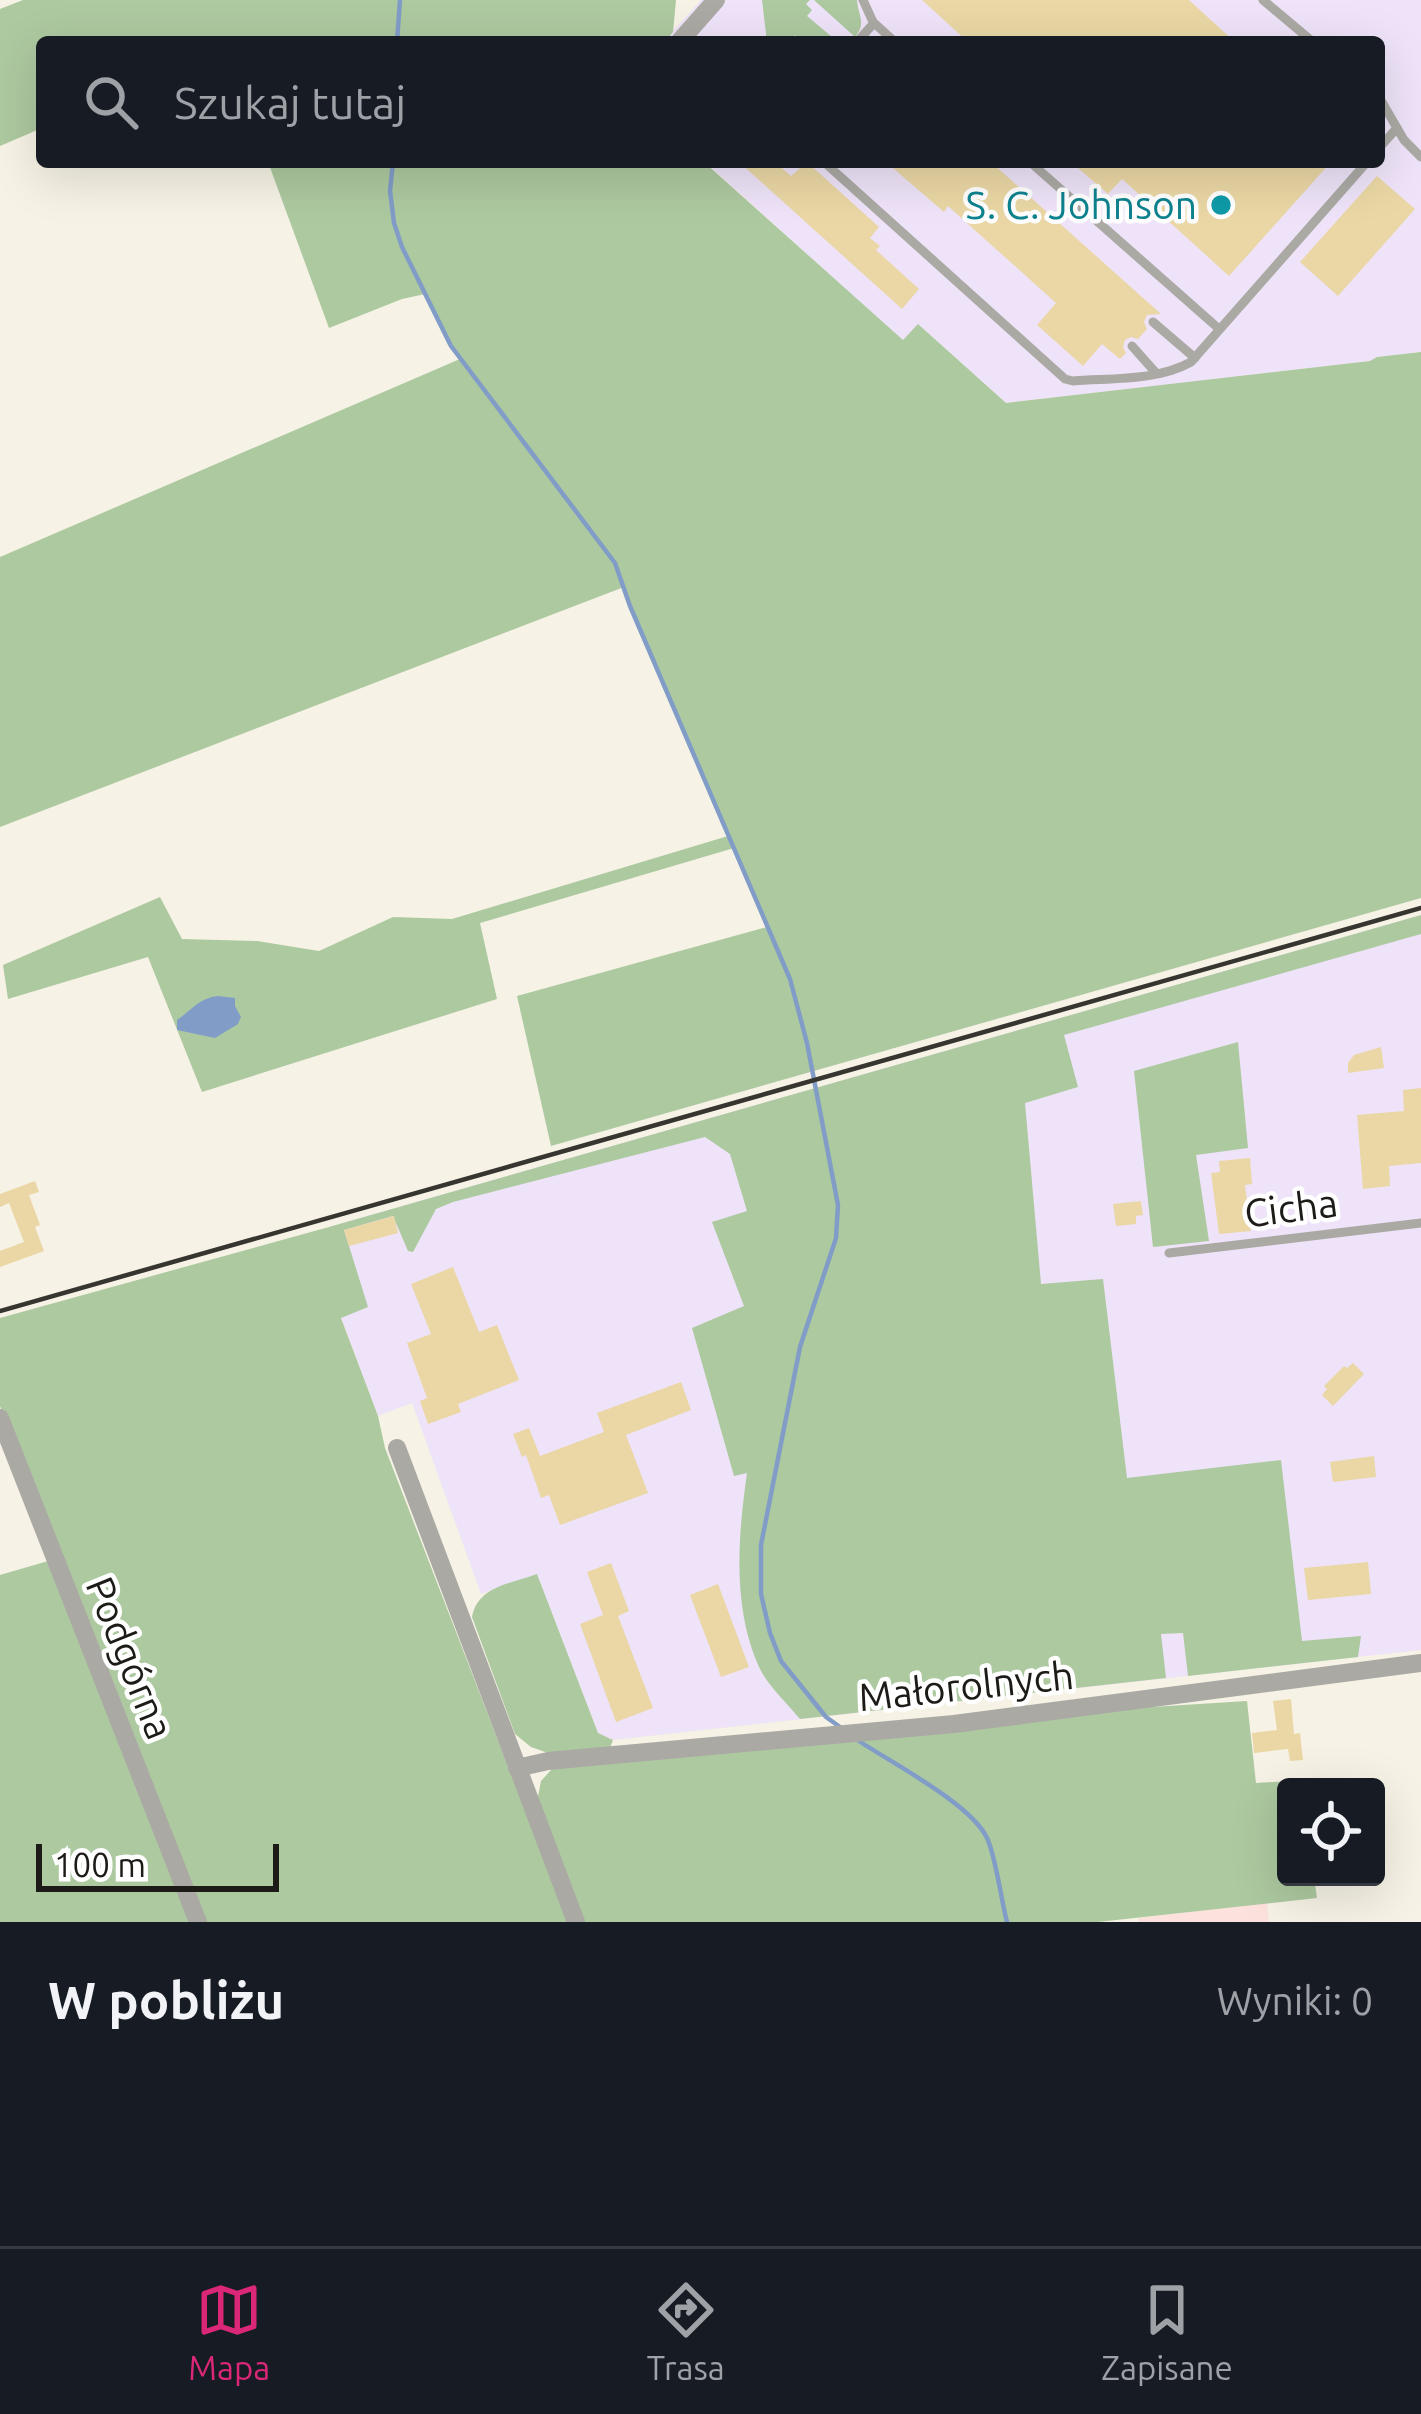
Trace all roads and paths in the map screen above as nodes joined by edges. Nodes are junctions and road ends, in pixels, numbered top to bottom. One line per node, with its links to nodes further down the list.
1 (716, 0): 5 (street)
2 (863, 0): 4 (lane)
3 (1263, 0): 8 (lane)
4 (874, 23): 6 (lane); 7 (lane)
5 (684, 36)
6 (862, 36)
7 (889, 36)
8 (1306, 36)
9 (1385, 107): 10 (lane)
10 (1397, 128): 11 (lane); 12 (lane)
11 (1385, 141)
12 (1421, 157)
13 (831, 168): 20 (lane)
14 (1037, 168): 17 (lane)
15 (1361, 168): 17 (lane)
16 (1153, 322): 19 (lane)
17 (1217, 328): 19 (lane)
18 (1132, 346): 20 (lane)
19 (1195, 358): 20 (lane)
20 (1156, 373)
21 (1421, 1223): 22 (lane, Cicha)
22 (1168, 1253)
23 (0, 1418): 27 (street, Podgórna)
24 (397, 1448): 26 (street)
25 (1421, 1663): 26 (street, Małorolnych)
26 (518, 1768): 28 (street)
27 (198, 1922)
28 (576, 1922)

